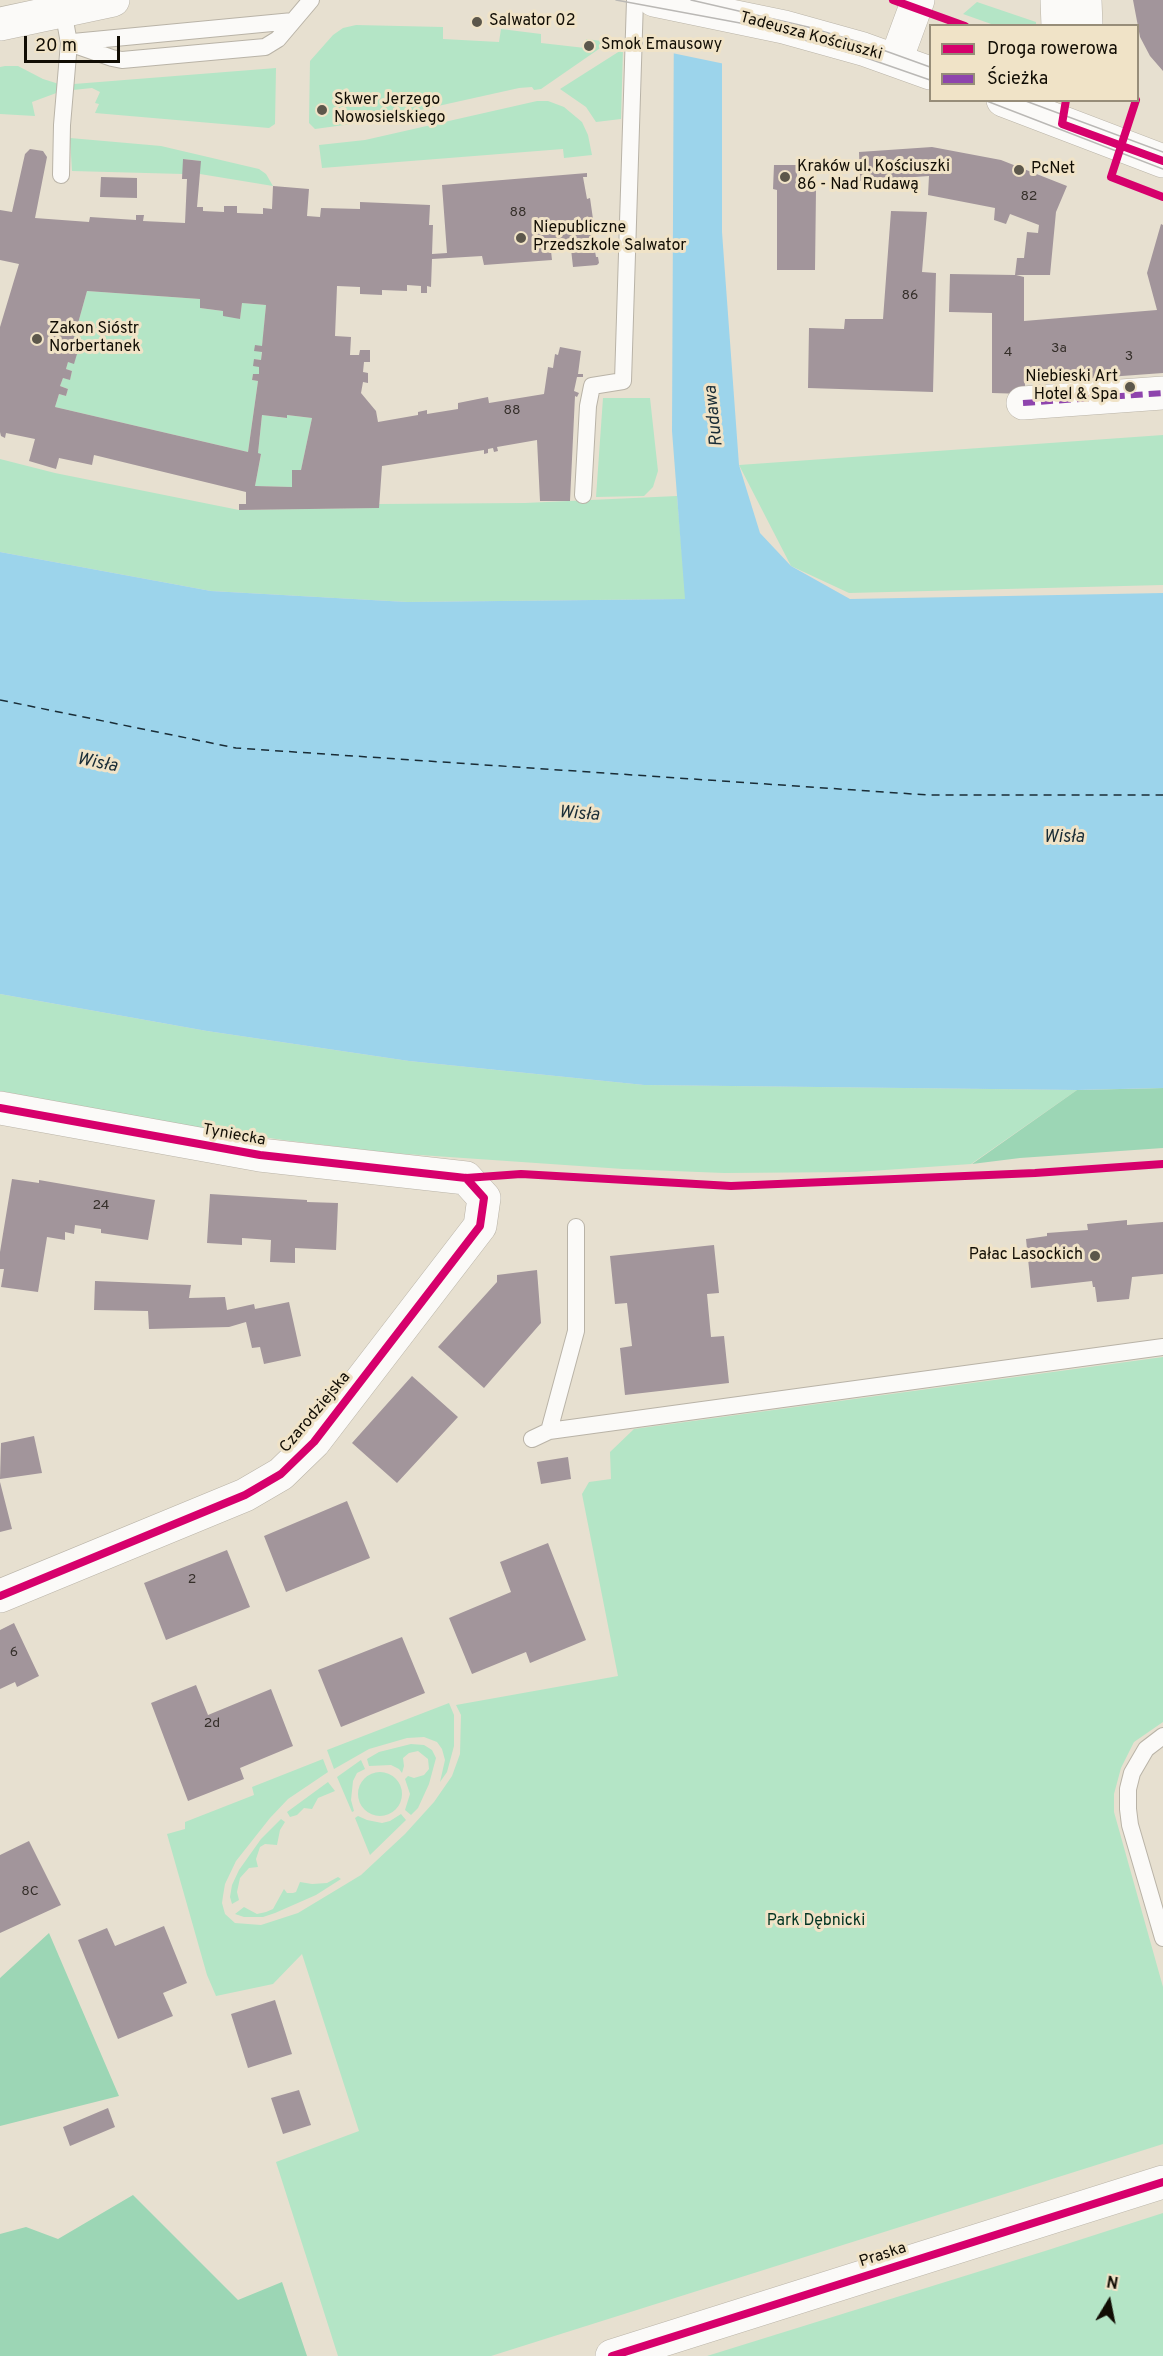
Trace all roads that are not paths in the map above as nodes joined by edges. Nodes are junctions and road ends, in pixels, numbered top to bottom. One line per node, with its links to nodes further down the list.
1 (113, 0): 8 (street)
2 (311, 0): 9 (lane)
3 (635, 0): 22 (lane)
4 (654, 0): 14 (street, Tadeusza Kościuszki)
5 (918, 0): 14 (street)
6 (1057, 0): 11 (street)
7 (1085, 0): 12 (street)
8 (63, 10): 10 (street); 13 (lane)
9 (293, 21): 13 (lane); 13 (lane)
10 (0, 24)
11 (1058, 24)
12 (1086, 24)
13 (69, 43): 19 (lane)
14 (896, 60): 15 (street, Tadeusza Kościuszki)
15 (929, 73)
16 (1013, 102): 17 (street)
17 (1064, 112): 18 (street)
18 (1163, 161)
19 (61, 175)
20 (1163, 393): 21 (street)
21 (1023, 403)
22 (583, 495)
23 (0, 1108): 24 (street, Tyniecka)
24 (466, 1178): 29 (street, Czarodziejska)
25 (576, 1227): 27 (lane)
26 (1163, 1347): 27 (lane)
27 (549, 1431): 28 (lane)
28 (532, 1439)
29 (0, 1596)
30 (1163, 1736): 31 (lane)
31 (1163, 1938)
32 (1163, 2182): 33 (street, Praska)
33 (612, 2356)

